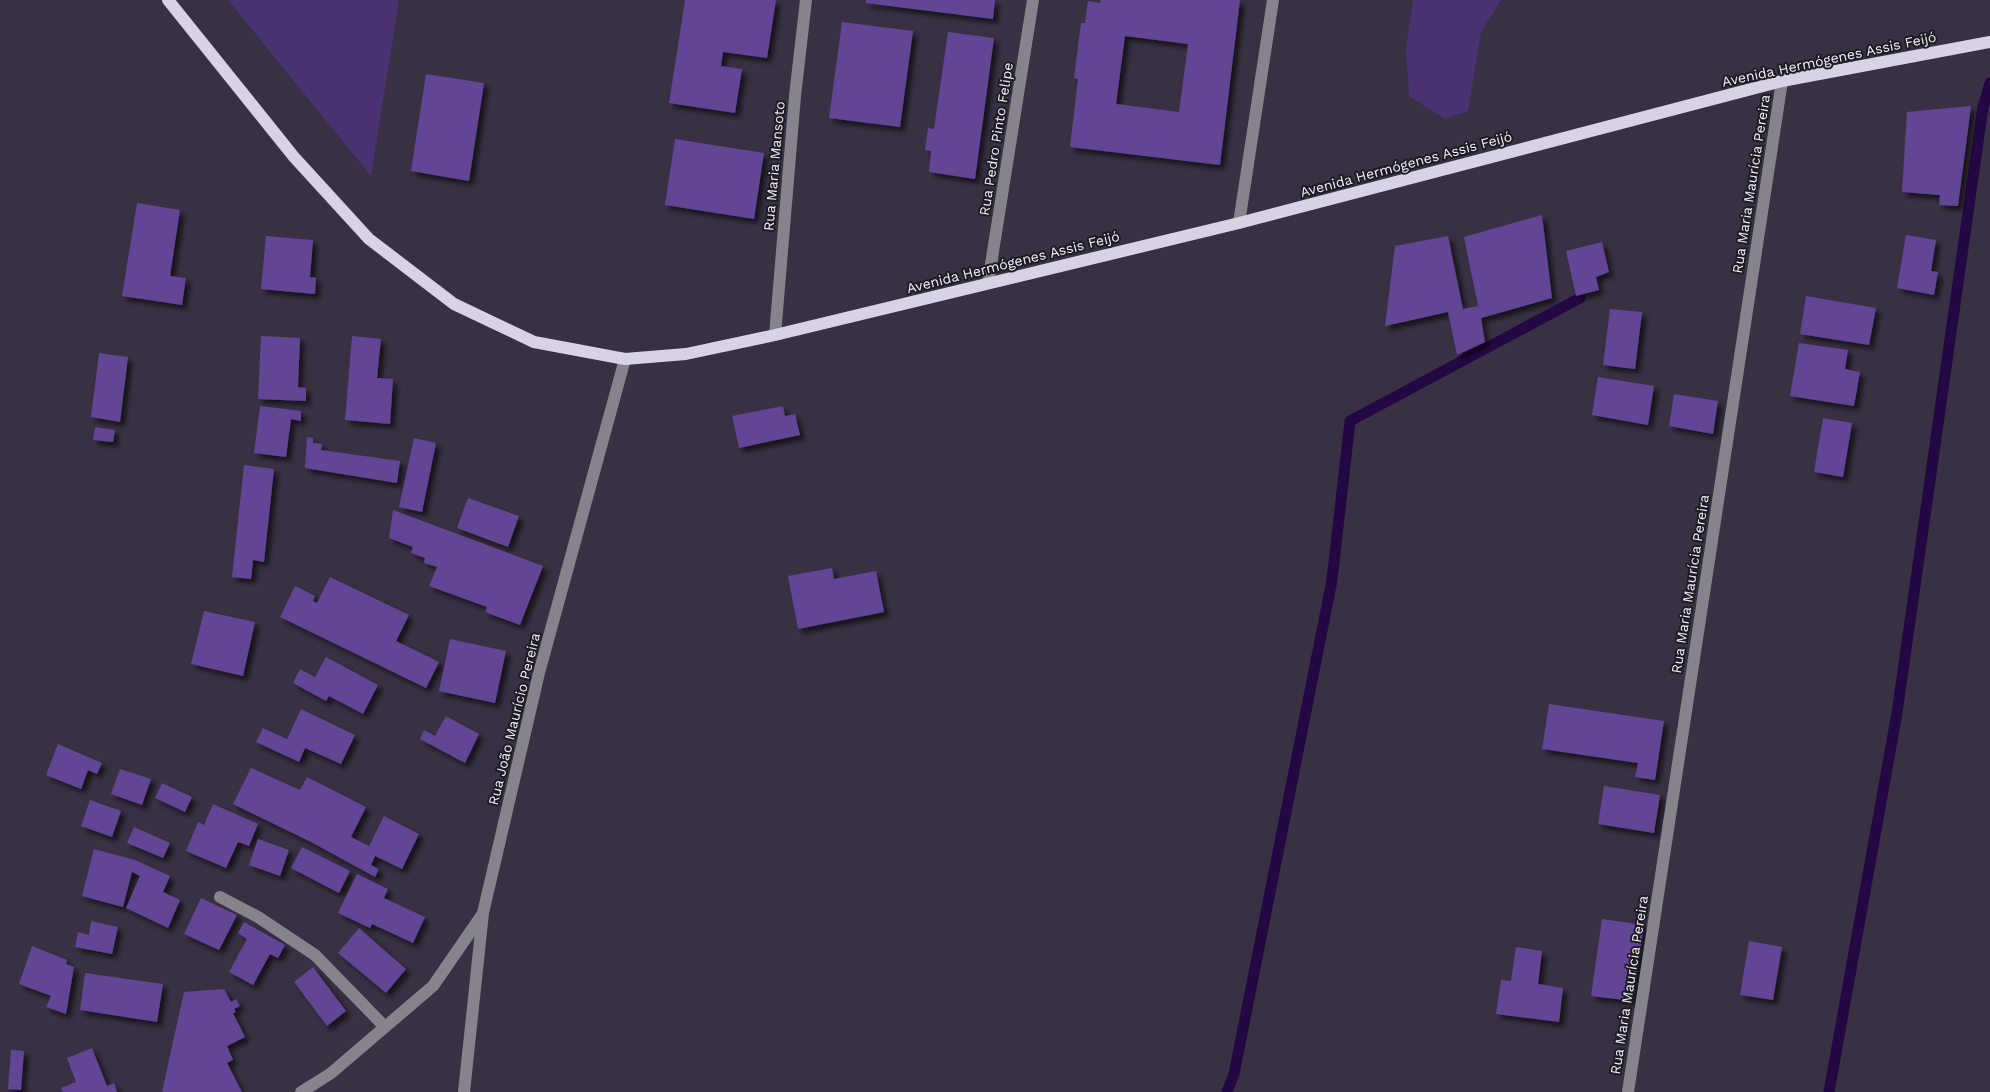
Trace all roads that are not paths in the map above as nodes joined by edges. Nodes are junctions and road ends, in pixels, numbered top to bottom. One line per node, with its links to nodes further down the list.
1 (168, 0): 10 (main road, Avenida Hermógenes Assis Feijó)
2 (806, 0): 9 (street, Rua Maria Mansoto)
3 (1034, 0): 8 (street, Rua Pedro Pinto Felipe)
4 (1273, 0): 7 (street)
5 (1990, 42): 6 (main road, Avenida Hermógenes Assis Feijó)
6 (1782, 82): 7 (main road, Avenida Hermógenes Assis Feijó); 16 (street, Rua Maria Maurícia Pereira)
7 (1239, 223): 8 (main road, Avenida Hermógenes Assis Feijó)
8 (988, 283): 9 (main road, Avenida Hermógenes Assis Feijó)
9 (774, 335): 10 (main road, Avenida Hermógenes Assis Feijó)
10 (625, 360): 12 (street, Rua João Maurício Pereira)
11 (220, 897): 13 (street)
12 (483, 913): 13 (street); 15 (street, Rua João Maurício Pereira)
13 (385, 1026): 14 (street)
14 (301, 1092)
15 (464, 1092)
16 (1628, 1092)

